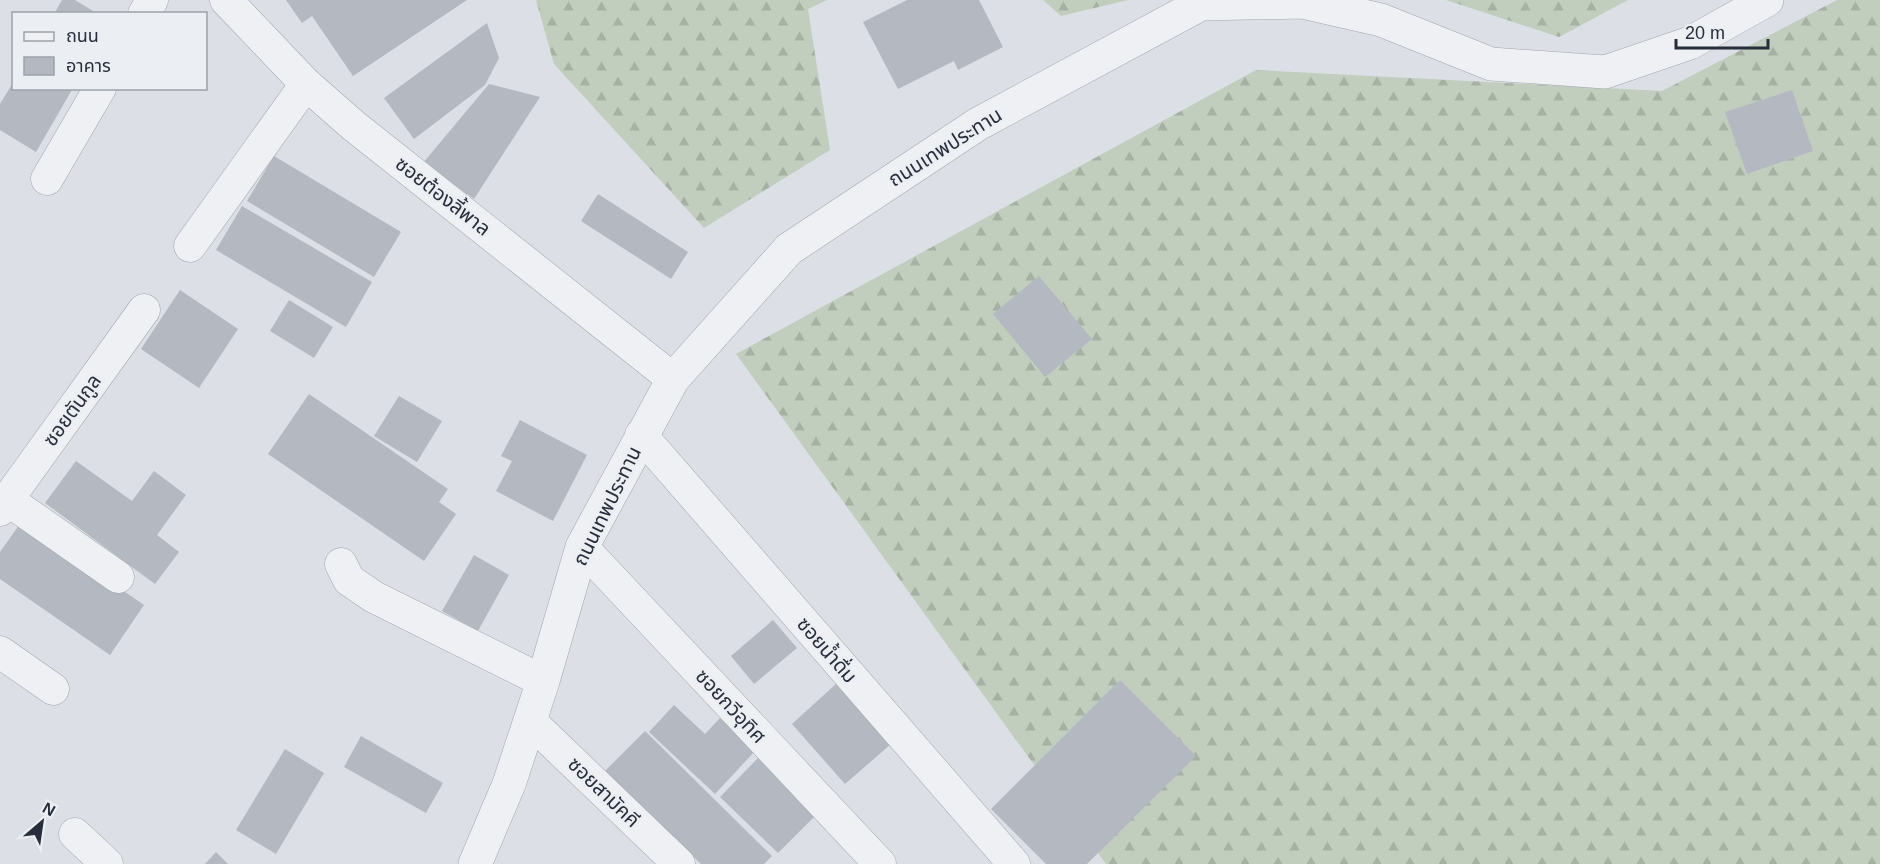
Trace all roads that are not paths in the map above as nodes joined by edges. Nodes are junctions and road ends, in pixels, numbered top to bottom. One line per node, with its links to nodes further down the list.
1 (226, 0): 3 (street, ซอยต้องลี้พาล)
2 (1767, 0): 8 (street, ถนนเทพประทาน)
3 (306, 84): 6 (street); 8 (street, ซอยต้องลี้พาล)
4 (99, 90): 5 (street)
5 (47, 179)
6 (190, 246)
7 (144, 310): 10 (street, ซอยตันกูล)
8 (673, 379): 9 (street, ถนนเทพประทาน)
9 (641, 435): 11 (street, ถนนเทพประทาน); 23 (street, ซอยน้ำดื่ม)
10 (4, 505): 13 (street)
11 (582, 547): 15 (street, ถนนเทพประทาน); 22 (street, ซอยกวีอุทิศ)
12 (341, 564): 15 (street)
13 (118, 577)
14 (0, 652): 16 (street)
15 (543, 681): 17 (street, ถนนเทพประทาน)
16 (53, 689)
17 (530, 721): 20 (street, ถนนเทพประทาน); 21 (street, ซอยสามัคคี)
18 (75, 834): 19 (street)
19 (107, 864)
20 (475, 864)
21 (679, 864)
22 (880, 864)
23 (1014, 864)

